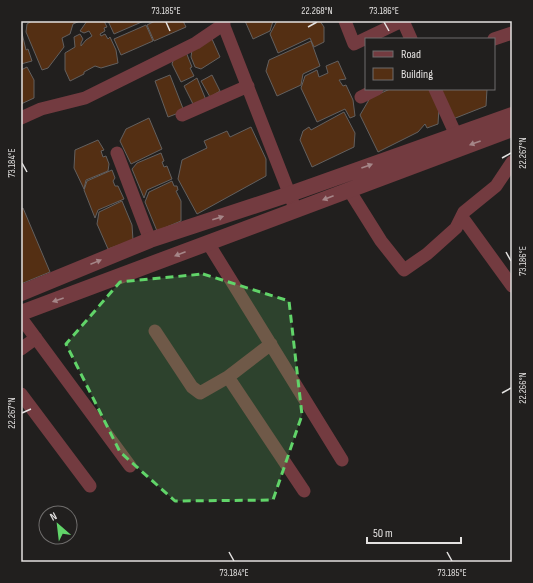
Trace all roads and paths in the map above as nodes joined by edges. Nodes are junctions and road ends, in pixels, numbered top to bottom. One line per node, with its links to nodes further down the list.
1 (345, 21): 7 (street)
2 (402, 21): 5 (street); 6 (street)
3 (223, 23): 9 (street); 15 (street)
4 (512, 33): 8 (street)
5 (367, 38)
6 (410, 38)
7 (365, 39)
8 (495, 39)
9 (248, 86): 13 (street); 21 (street)
10 (375, 90): 12 (street)
11 (435, 90): 17 (street)
12 (360, 97)
13 (182, 115)
14 (512, 115): 17 (street)
15 (21, 118)
16 (512, 129): 20 (street, one-way to 20)
17 (456, 135): 21 (street, one-way to 17)
18 (117, 153): 24 (street)
19 (512, 162): 23 (street)
20 (349, 190): 22 (street, one-way to 22); 23 (street)
21 (290, 194): 22 (street); 24 (street, one-way to 21)
22 (295, 210): 25 (street)
23 (462, 217): 26 (street)
24 (150, 240): 27 (street, one-way to 24)
25 (208, 243): 28 (street, one-way to 28); 32 (street)
26 (512, 286)
27 (21, 293)
28 (21, 313)
29 (21, 318): 31 (street)
30 (155, 331): 34 (street)
31 (36, 338): 33 (street); 37 (street)
32 (271, 344): 34 (street); 36 (street)
33 (21, 349)
34 (228, 377): 39 (street)
35 (21, 394): 38 (street)
36 (342, 460)
37 (130, 466)
38 (90, 486)
39 (304, 491)

